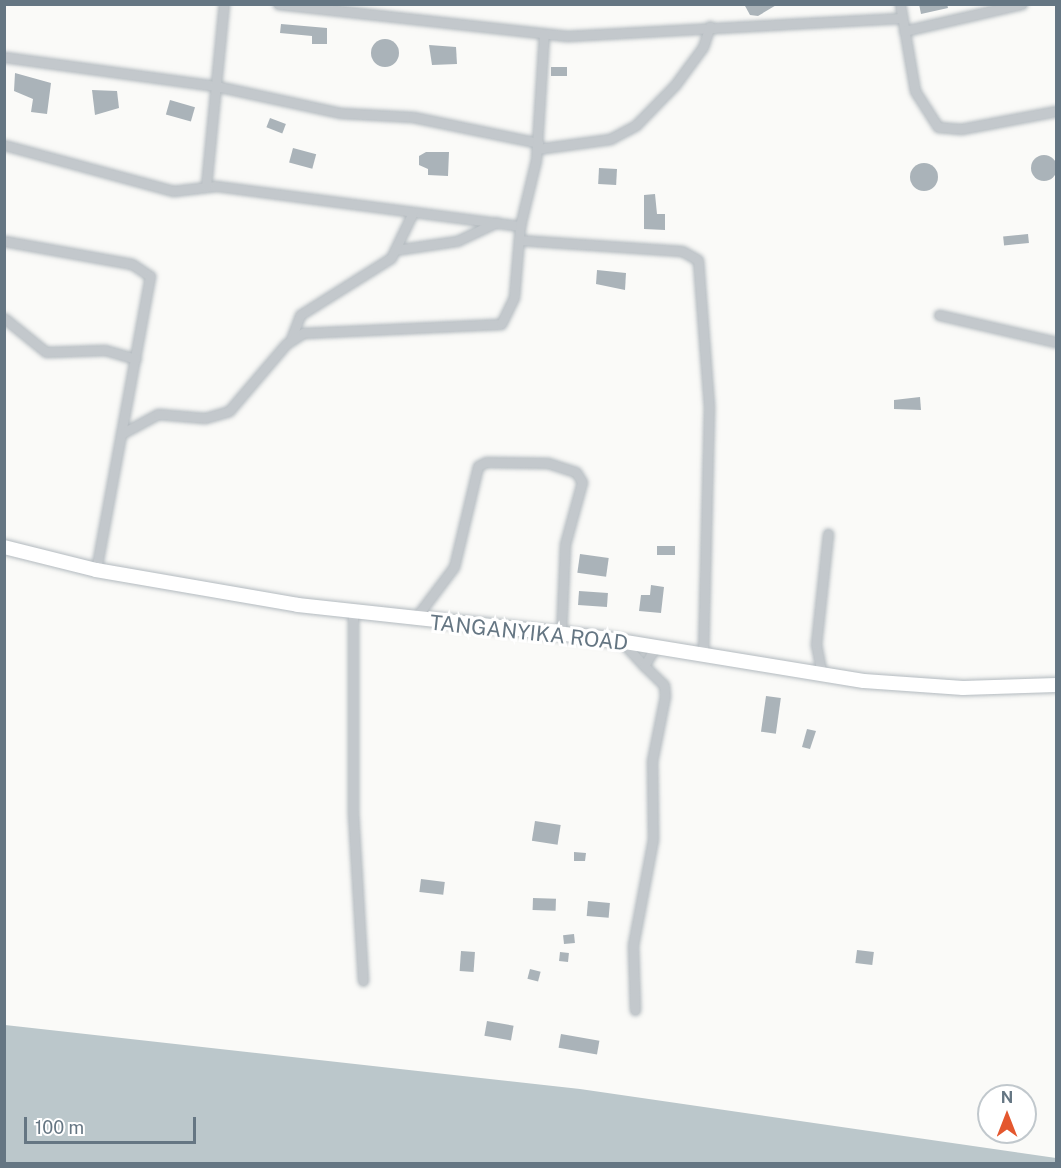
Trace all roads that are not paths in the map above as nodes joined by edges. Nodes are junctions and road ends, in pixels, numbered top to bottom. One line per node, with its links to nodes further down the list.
1 (224, 4): 11 (street)
2 (278, 4): 5 (street)
3 (900, 4): 6 (street)
4 (1022, 4): 8 (street)
5 (293, 6): 9 (street)
6 (903, 18): 7 (street); 8 (street)
7 (710, 26): 9 (street); 14 (street)
8 (904, 31): 12 (street)
9 (544, 34): 14 (street)
10 (4, 57): 11 (street)
11 (216, 86): 14 (street); 15 (street)
12 (1056, 111)
13 (4, 145): 15 (street)
14 (538, 146): 18 (street)
15 (206, 186): 16 (street)
16 (413, 212): 17 (street); 21 (street)
17 (497, 222): 18 (street); 21 (street)
18 (520, 226): 19 (street)
19 (519, 240): 24 (street); 36 (street)
20 (4, 241): 26 (street)
21 (395, 250): 24 (street)
22 (939, 315): 25 (street)
23 (4, 318): 26 (street)
24 (291, 339): 27 (street)
25 (1056, 342)
26 (136, 359): 27 (street)
27 (121, 434): 30 (street)
28 (828, 534): 38 (street)
29 (4, 547): 30 (street, TANGANYIKA ROAD)
30 (96, 570): 31 (street, TANGANYIKA ROAD)
31 (353, 613): 32 (street, TANGANYIKA ROAD); 40 (street)
32 (414, 620): 33 (street, TANGANYIKA ROAD); 33 (street)
33 (561, 635): 34 (street, TANGANYIKA ROAD)
34 (622, 642): 35 (street, TANGANYIKA ROAD); 37 (street)
35 (655, 648): 36 (street, TANGANYIKA ROAD); 37 (street)
36 (703, 654): 38 (street, TANGANYIKA ROAD)
37 (644, 666): 41 (street)
38 (822, 675): 39 (street, TANGANYIKA ROAD)
39 (1056, 685)
40 (363, 981)
41 (635, 1010)

